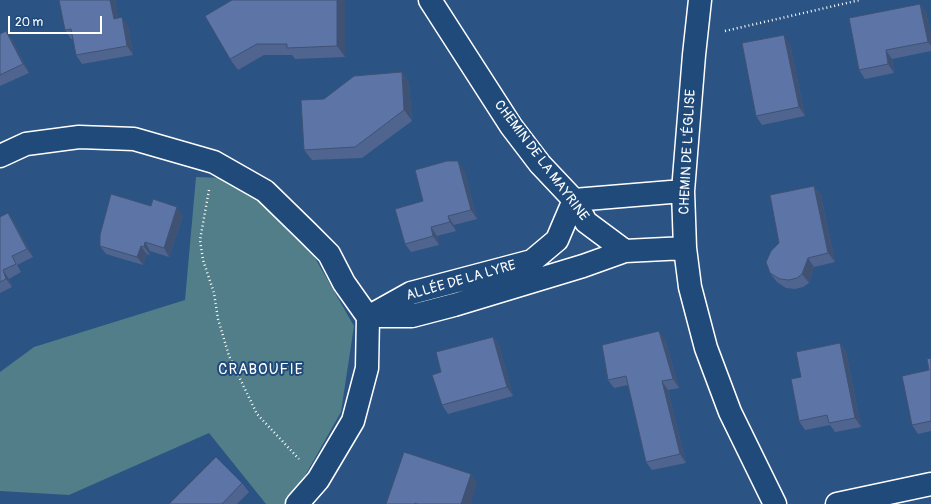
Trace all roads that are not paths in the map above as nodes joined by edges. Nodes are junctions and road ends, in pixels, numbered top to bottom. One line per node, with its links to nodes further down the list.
1 (430, 0): 5 (street, CHEMIN DE LA MAYRINE)
2 (700, 0): 4 (street, CHEMIN DE L'ÉGLISE)
3 (0, 156): 8 (street)
4 (683, 191): 5 (street); 6 (street, CHEMIN DE L'ÉGLISE)
5 (574, 200): 7 (street, CHEMIN DE LA MAYRINE); 8 (street, ALLÉE DE LA LYRE)
6 (686, 248): 7 (street, ALLÉE DE LA LYRE); 11 (street, CHEMIN DE L'ÉGLISE)
7 (625, 251): 8 (street, ALLÉE DE LA LYRE)
8 (368, 317): 10 (street)
9 (931, 484): 12 (street)
10 (297, 504)
11 (775, 504)
12 (837, 504)

